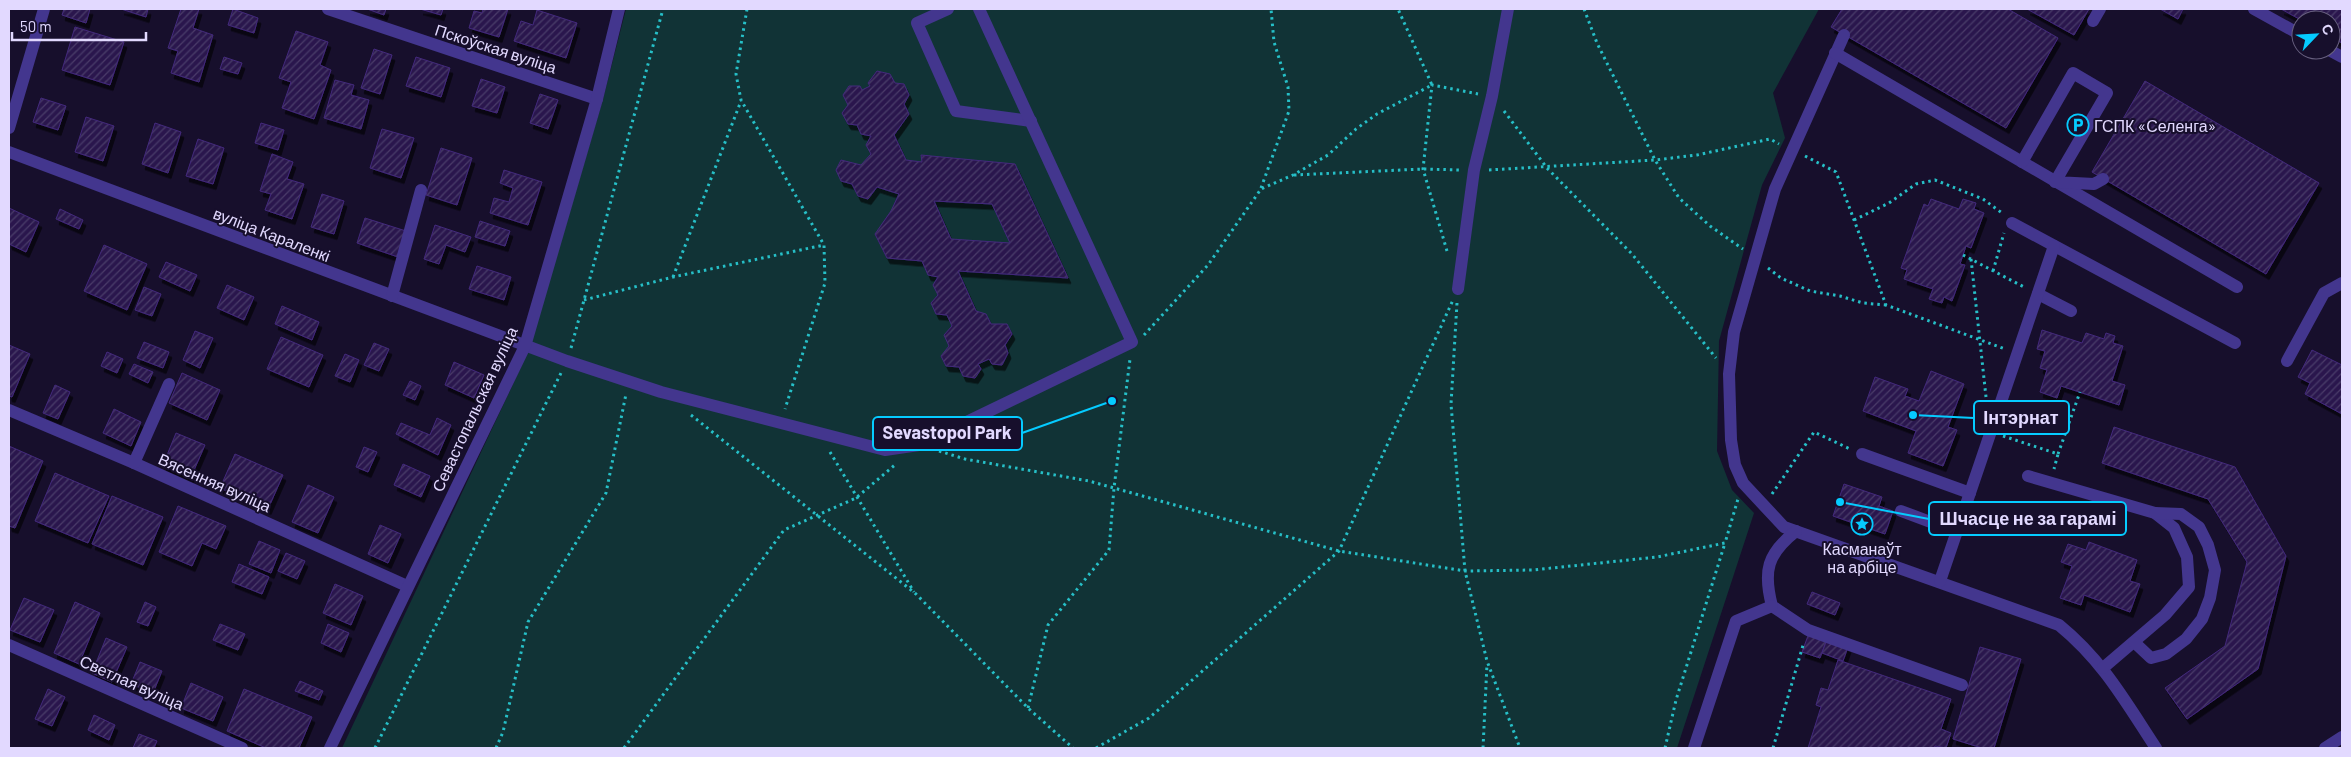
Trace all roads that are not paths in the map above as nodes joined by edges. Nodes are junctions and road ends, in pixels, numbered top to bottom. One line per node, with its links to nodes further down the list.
1 (44, 9): 15 (street)
2 (328, 9): 13 (street, Пскоўская вуліца)
3 (619, 9): 13 (street, Севастопальская вуліца)
4 (948, 9): 14 (street)
5 (979, 9): 14 (street)
6 (1508, 9): 25 (street)
7 (2100, 9): 9 (street)
8 (2254, 9): 10 (street)
9 (2093, 21)
10 (2291, 29)
11 (1844, 35): 12 (street)
12 (1835, 53): 17 (street); 40 (street)
13 (597, 99): 30 (street, Севастопальская вуліца)
14 (1030, 121): 30 (street, вуліца Караленкі)
15 (9, 128)
16 (9, 152): 27 (street, вуліца Караленкі)
17 (2022, 162): 19 (street); 19 (street)
18 (2103, 179): 19 (street)
19 (2056, 182): 24 (street)
20 (421, 190): 27 (street)
21 (2009, 222): 22 (street)
22 (2054, 246): 26 (street); 29 (street)
23 (2342, 283): 31 (street)
24 (2237, 287)
25 (1458, 288)
26 (2038, 294): 28 (street); 37 (street)
27 (392, 296): 30 (street, вуліца Караленкі)
28 (2070, 311)
29 (2235, 343)
30 (525, 346): 43 (street, Севастопальская вуліца)
31 (2287, 361)
32 (169, 384): 35 (street)
33 (9, 410): 35 (street, Вясенняя вуліца)
34 (1862, 454): 37 (street)
35 (134, 463): 43 (street, Вясенняя вуліца)
36 (2028, 476): 39 (street)
37 (1970, 493): 41 (street)
38 (1901, 511): 41 (street)
39 (2155, 513): 45 (street); 45 (street)
40 (1796, 531): 42 (street); 44 (street)
41 (1956, 532): 42 (street)
42 (1940, 581): 47 (street)
43 (407, 586): 51 (street, Севастопальская вуліца)
44 (1772, 606): 48 (street); 52 (street)
45 (2134, 642): 47 (street)
46 (9, 645): 50 (street, Светлая вуліца)
47 (2103, 668): 53 (street)
48 (1962, 685)
49 (2342, 737): 54 (street)
50 (242, 748)
51 (330, 748)
52 (1694, 748)
53 (2156, 748)
54 (2325, 748)

